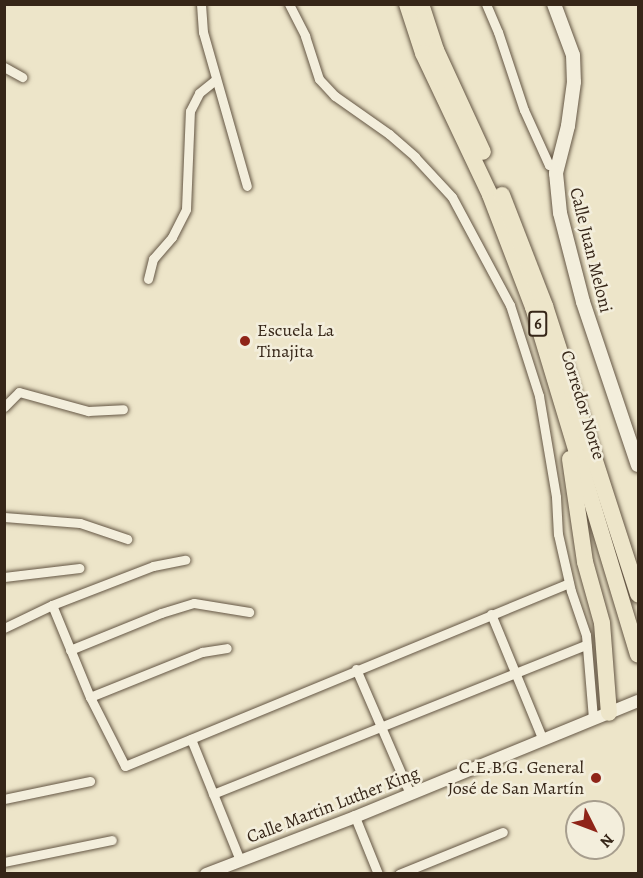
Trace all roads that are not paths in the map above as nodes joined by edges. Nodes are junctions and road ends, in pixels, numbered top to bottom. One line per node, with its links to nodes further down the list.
1 (201, 4): 9 (street)
2 (289, 4): 22 (street)
3 (406, 4): 13 (highway, Corredor Norte / 6)
4 (421, 4): 23 (highway, Corredor Norte / 6)
5 (486, 4): 10 (street)
6 (554, 4): 10 (main road, Calle Juan Meloni)
7 (4, 67): 8 (street)
8 (22, 77)
9 (216, 79): 11 (street); 12 (street)
10 (558, 166): 16 (main road, Calle Juan Meloni)
11 (247, 186)
12 (148, 279)
13 (562, 405): 31 (highway, Corredor Norte / 6); 36 (highway)
14 (4, 408): 15 (street)
15 (123, 409)
16 (639, 465)
17 (4, 518): 18 (street)
18 (127, 539)
19 (185, 560): 24 (street)
20 (79, 568): 21 (street)
21 (4, 577)
22 (569, 583): 26 (street); 28 (street)
23 (639, 594)
24 (52, 605): 27 (street); 30 (street)
25 (249, 612): 30 (street)
26 (491, 614): 32 (street); 33 (street)
27 (4, 628)
28 (586, 645): 33 (street); 36 (street)
29 (227, 648): 34 (street)
30 (70, 650): 34 (street)
31 (639, 655)
32 (356, 669): 37 (street); 38 (street)
33 (515, 673): 37 (street); 39 (street)
34 (90, 697): 38 (street)
35 (639, 701): 36 (street, Calle Martin Luther King)
36 (601, 716): 39 (street, Calle Martin Luther King)
37 (381, 727): 41 (street); 42 (street)
38 (191, 739): 41 (street)
39 (543, 740): 42 (street, Calle Martin Luther King)
40 (90, 781): 43 (street)
41 (213, 794): 47 (street)
42 (410, 794): 44 (street, Calle Martin Luther King)
43 (4, 799)
44 (355, 817): 47 (street, Calle Martin Luther King); 50 (street)
45 (503, 832): 51 (street)
46 (112, 840): 48 (street)
47 (240, 860): 49 (street, Calle Martin Luther King)
48 (4, 862)
49 (215, 872)
50 (378, 873)
51 (399, 873)

